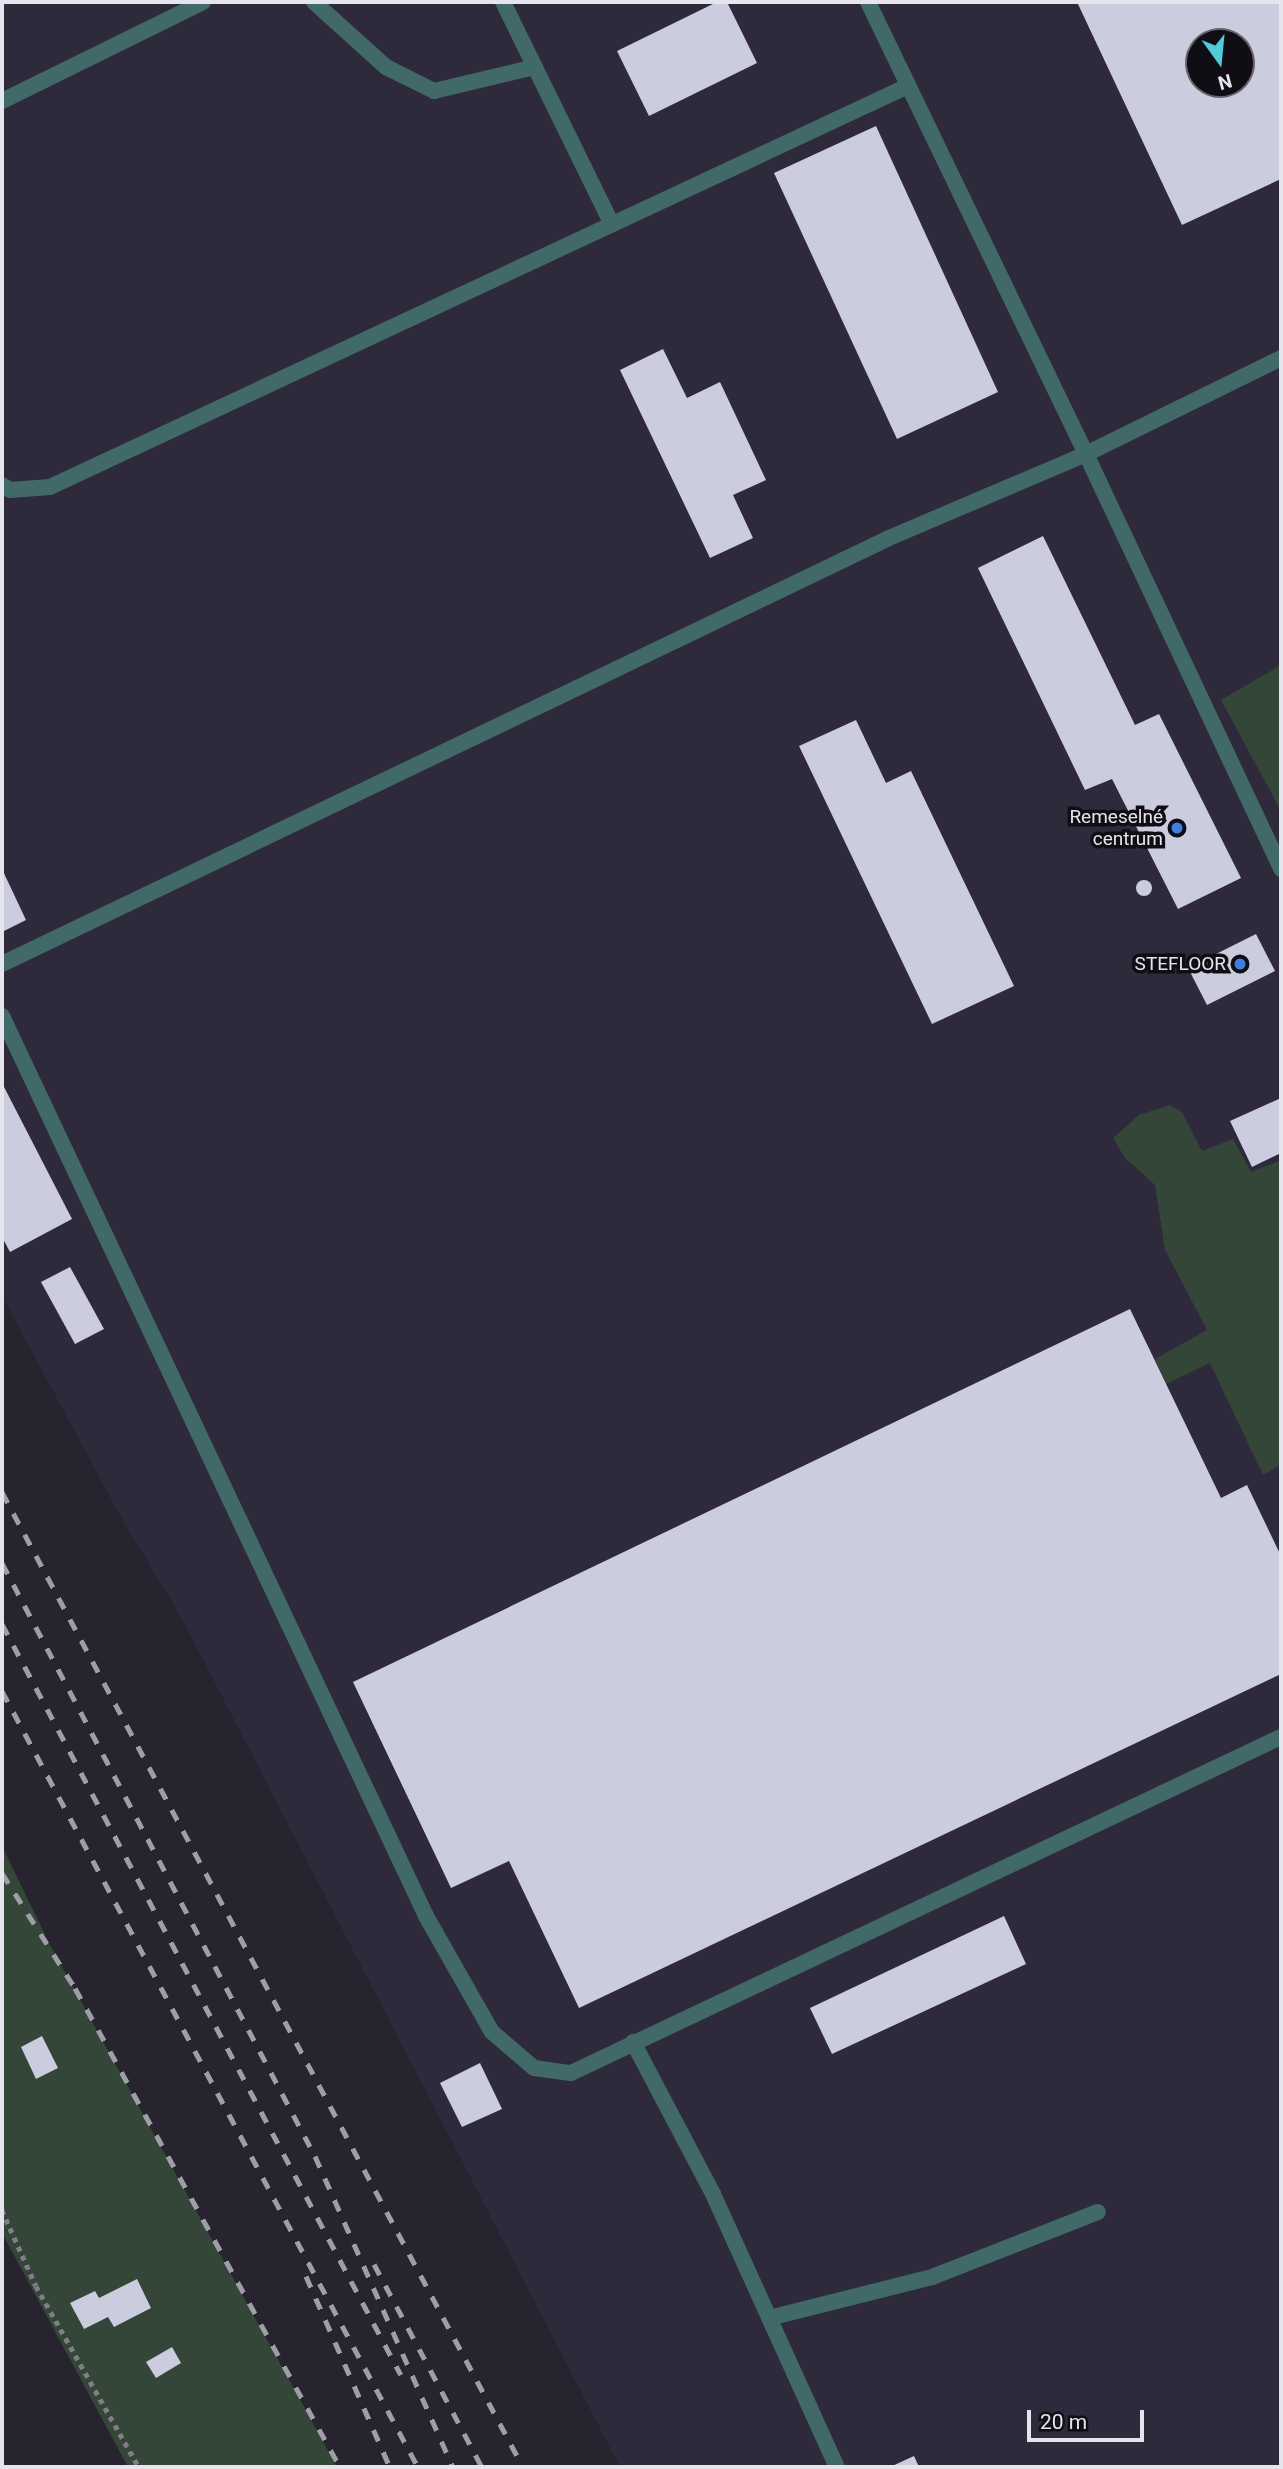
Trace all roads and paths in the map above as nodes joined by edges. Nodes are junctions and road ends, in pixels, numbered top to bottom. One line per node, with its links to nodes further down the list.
1 (203, 2): 7 (lane)
2 (314, 2): 5 (lane)
3 (503, 2): 5 (lane)
4 (868, 2): 6 (lane)
5 (535, 67): 8 (lane)
6 (908, 86): 8 (lane); 10 (lane)
7 (2, 101)
8 (611, 222): 11 (lane)
9 (1281, 358): 10 (lane)
10 (1086, 454): 12 (lane); 13 (lane)
11 (2, 485)
12 (1281, 869)
13 (2, 964)
14 (2, 1016): 16 (lane)
15 (1281, 1737): 16 (lane)
16 (633, 2042): 19 (lane)
17 (2, 2210): 20 (path)
18 (1098, 2212): 19 (lane)
19 (769, 2318): 21 (lane)
20 (139, 2467)
21 (838, 2467)

